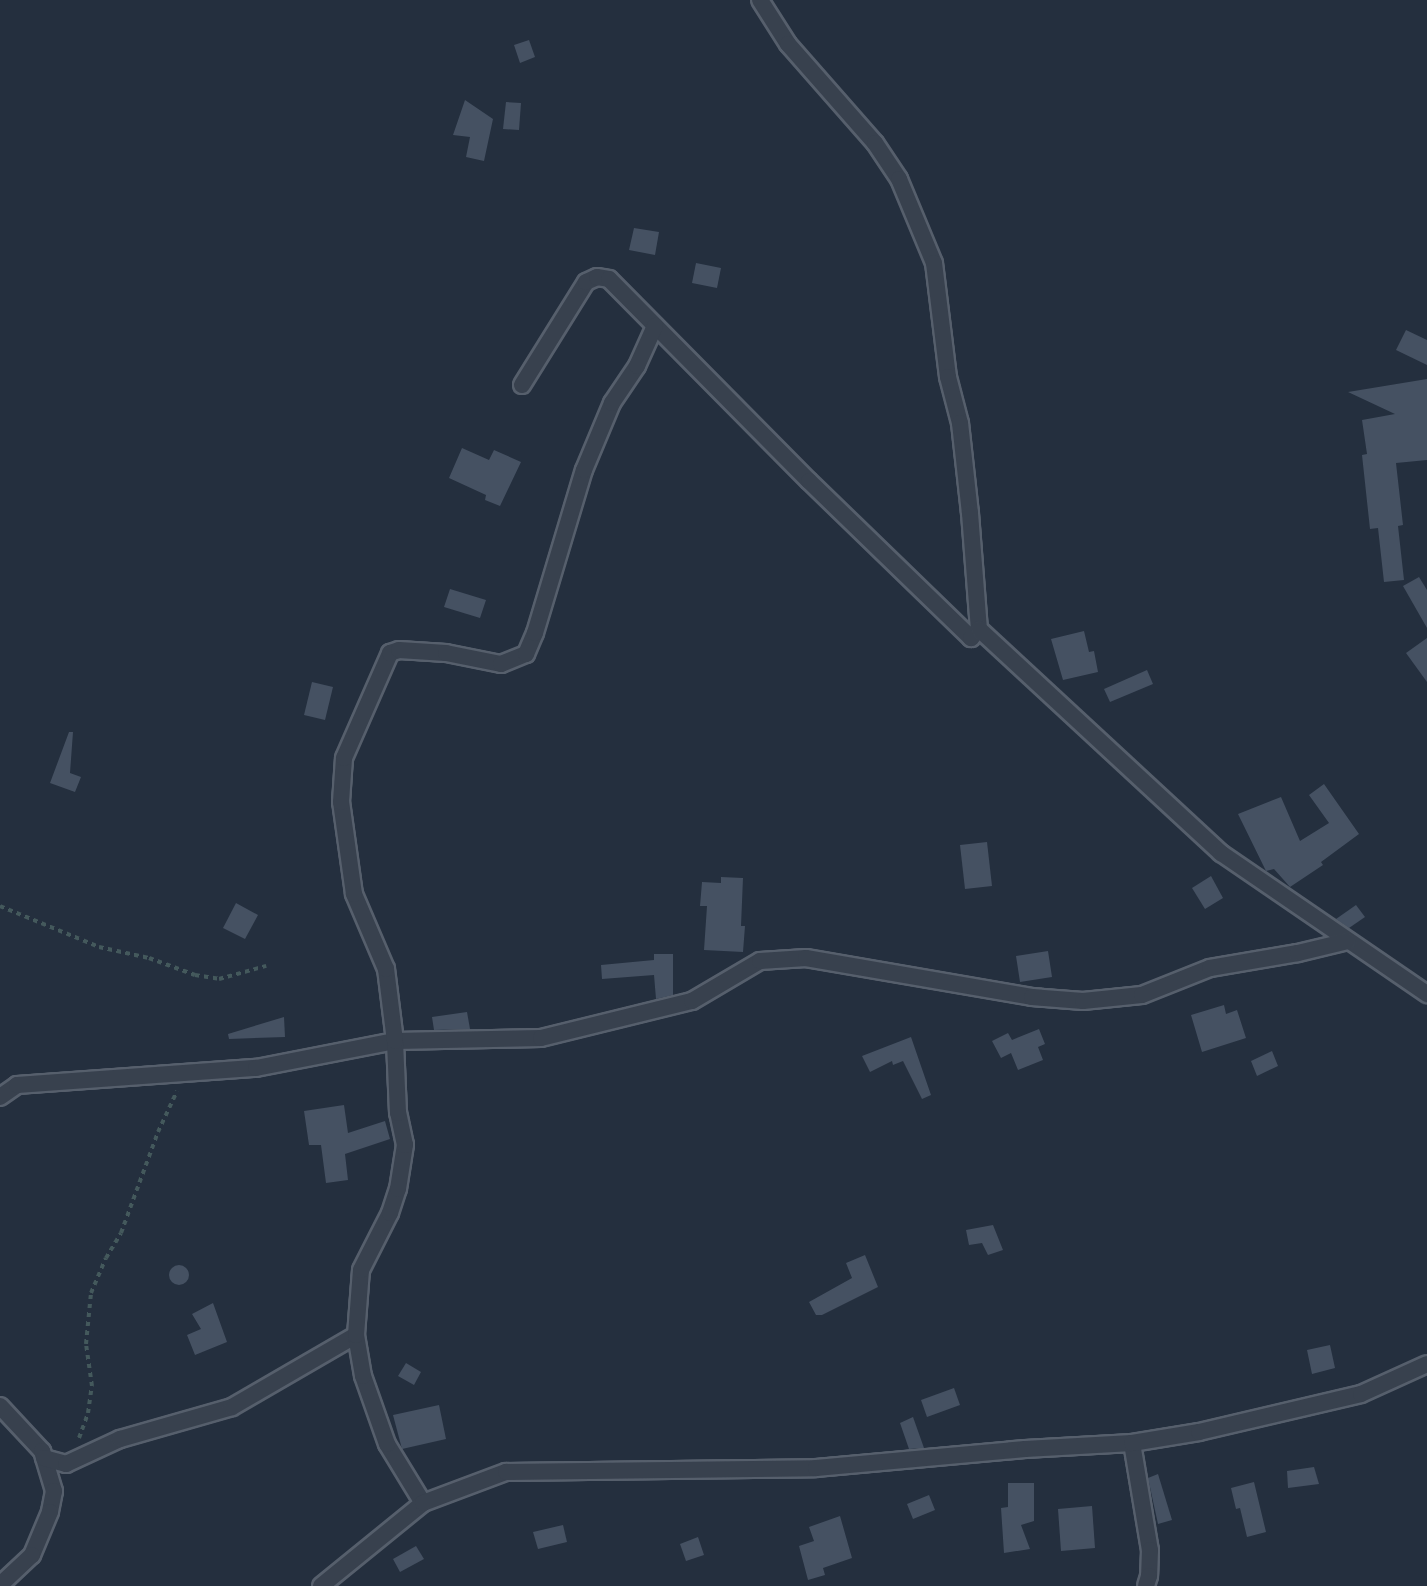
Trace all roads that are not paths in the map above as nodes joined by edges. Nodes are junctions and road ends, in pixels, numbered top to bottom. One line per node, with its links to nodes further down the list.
1 (760, 0): 4 (street)
2 (655, 326): 3 (street); 4 (street); 7 (street)
3 (522, 385)
4 (979, 629): 5 (street)
5 (1347, 941): 6 (street); 7 (street)
6 (1427, 994)
7 (395, 1041): 8 (street); 9 (street)
8 (0, 1097)
9 (356, 1335): 13 (street); 14 (street)
10 (1427, 1364): 12 (street)
11 (0, 1406): 13 (street)
12 (1132, 1443): 14 (street); 17 (street)
13 (44, 1458): 15 (street)
14 (423, 1503): 16 (street)
15 (0, 1585)
16 (321, 1586)
17 (1146, 1586)

